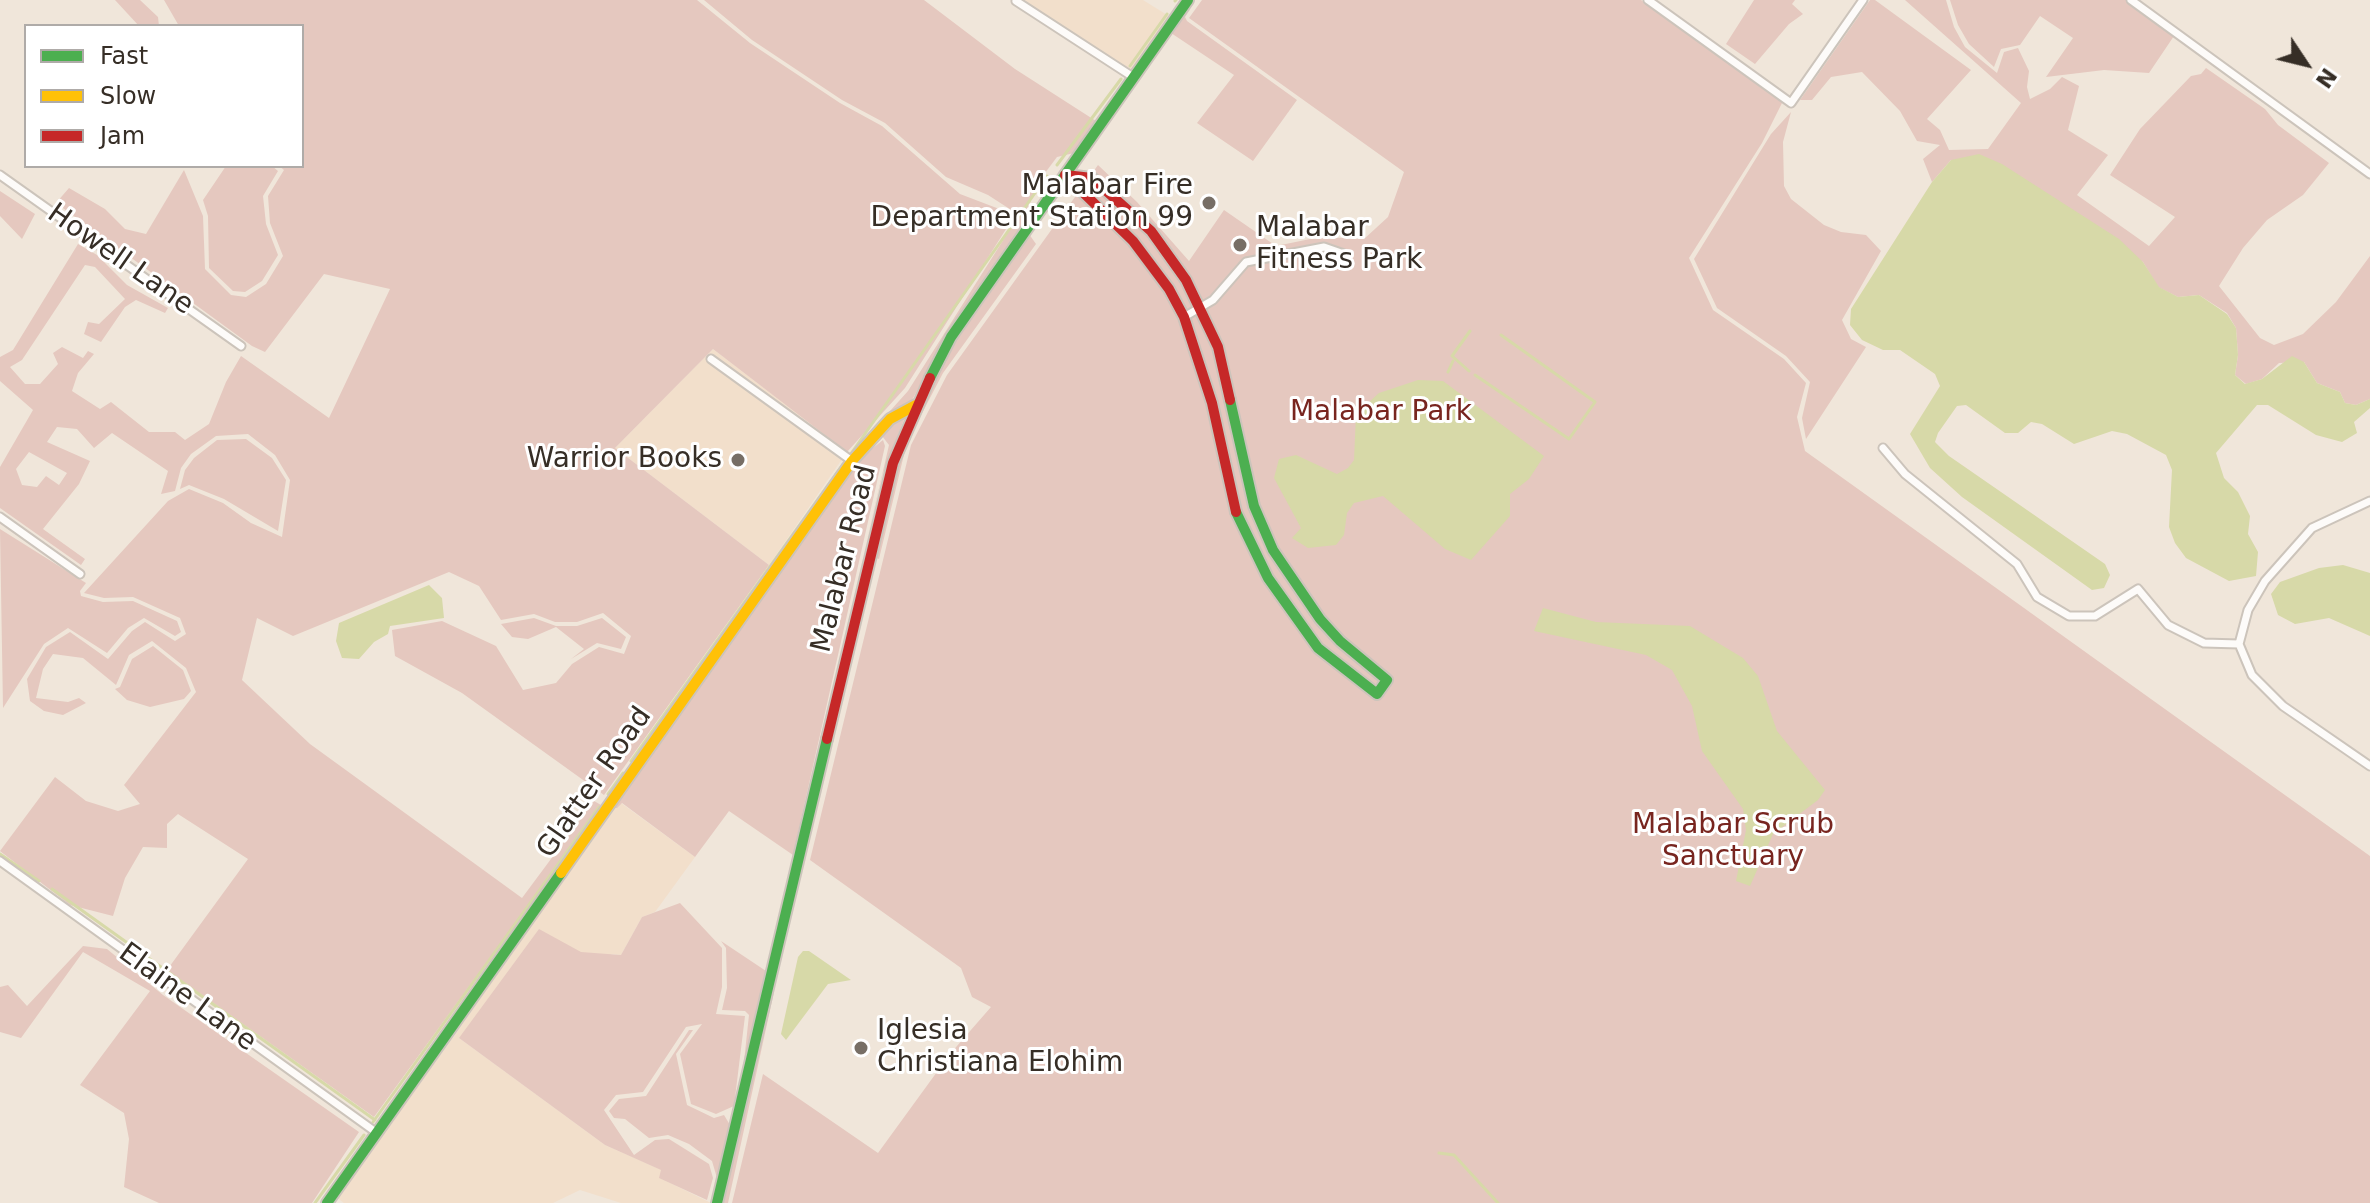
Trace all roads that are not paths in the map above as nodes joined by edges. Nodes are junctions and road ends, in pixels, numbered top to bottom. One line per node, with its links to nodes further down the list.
1 (1188, 0): 6 (street, Malabar Road)
2 (1648, 0): 3 (street)
3 (1863, 0)
4 (2131, 0): 7 (street)
5 (1016, 1): 6 (street)
6 (1133, 77): 9 (street, Malabar Road)
7 (2370, 174)
8 (0, 175): 13 (street, Howell Lane)
9 (1065, 175): 11 (street); 12 (street); 15 (street, Malabar Road)
10 (1344, 254): 11 (street)
11 (1200, 309): 12 (street); 16 (street)
12 (1184, 317): 17 (street)
13 (241, 346)
14 (711, 359): 19 (street)
15 (916, 405): 19 (street, Glatter Road); 30 (street, Malabar Road)
16 (1235, 416): 17 (street); 22 (street)
17 (1216, 421): 23 (street)
18 (1883, 448): 25 (street)
19 (852, 461): 28 (street, Glatter Road)
20 (2370, 501): 25 (street)
21 (0, 517): 24 (street)
22 (1273, 550): 23 (street); 23 (street)
23 (1254, 554)
24 (80, 574)
25 (2239, 644): 26 (street)
26 (2370, 766)
27 (0, 861): 28 (street, Elaine Lane)
28 (377, 1133): 29 (street, Glatter Road)
29 (327, 1203)
30 (717, 1203)

